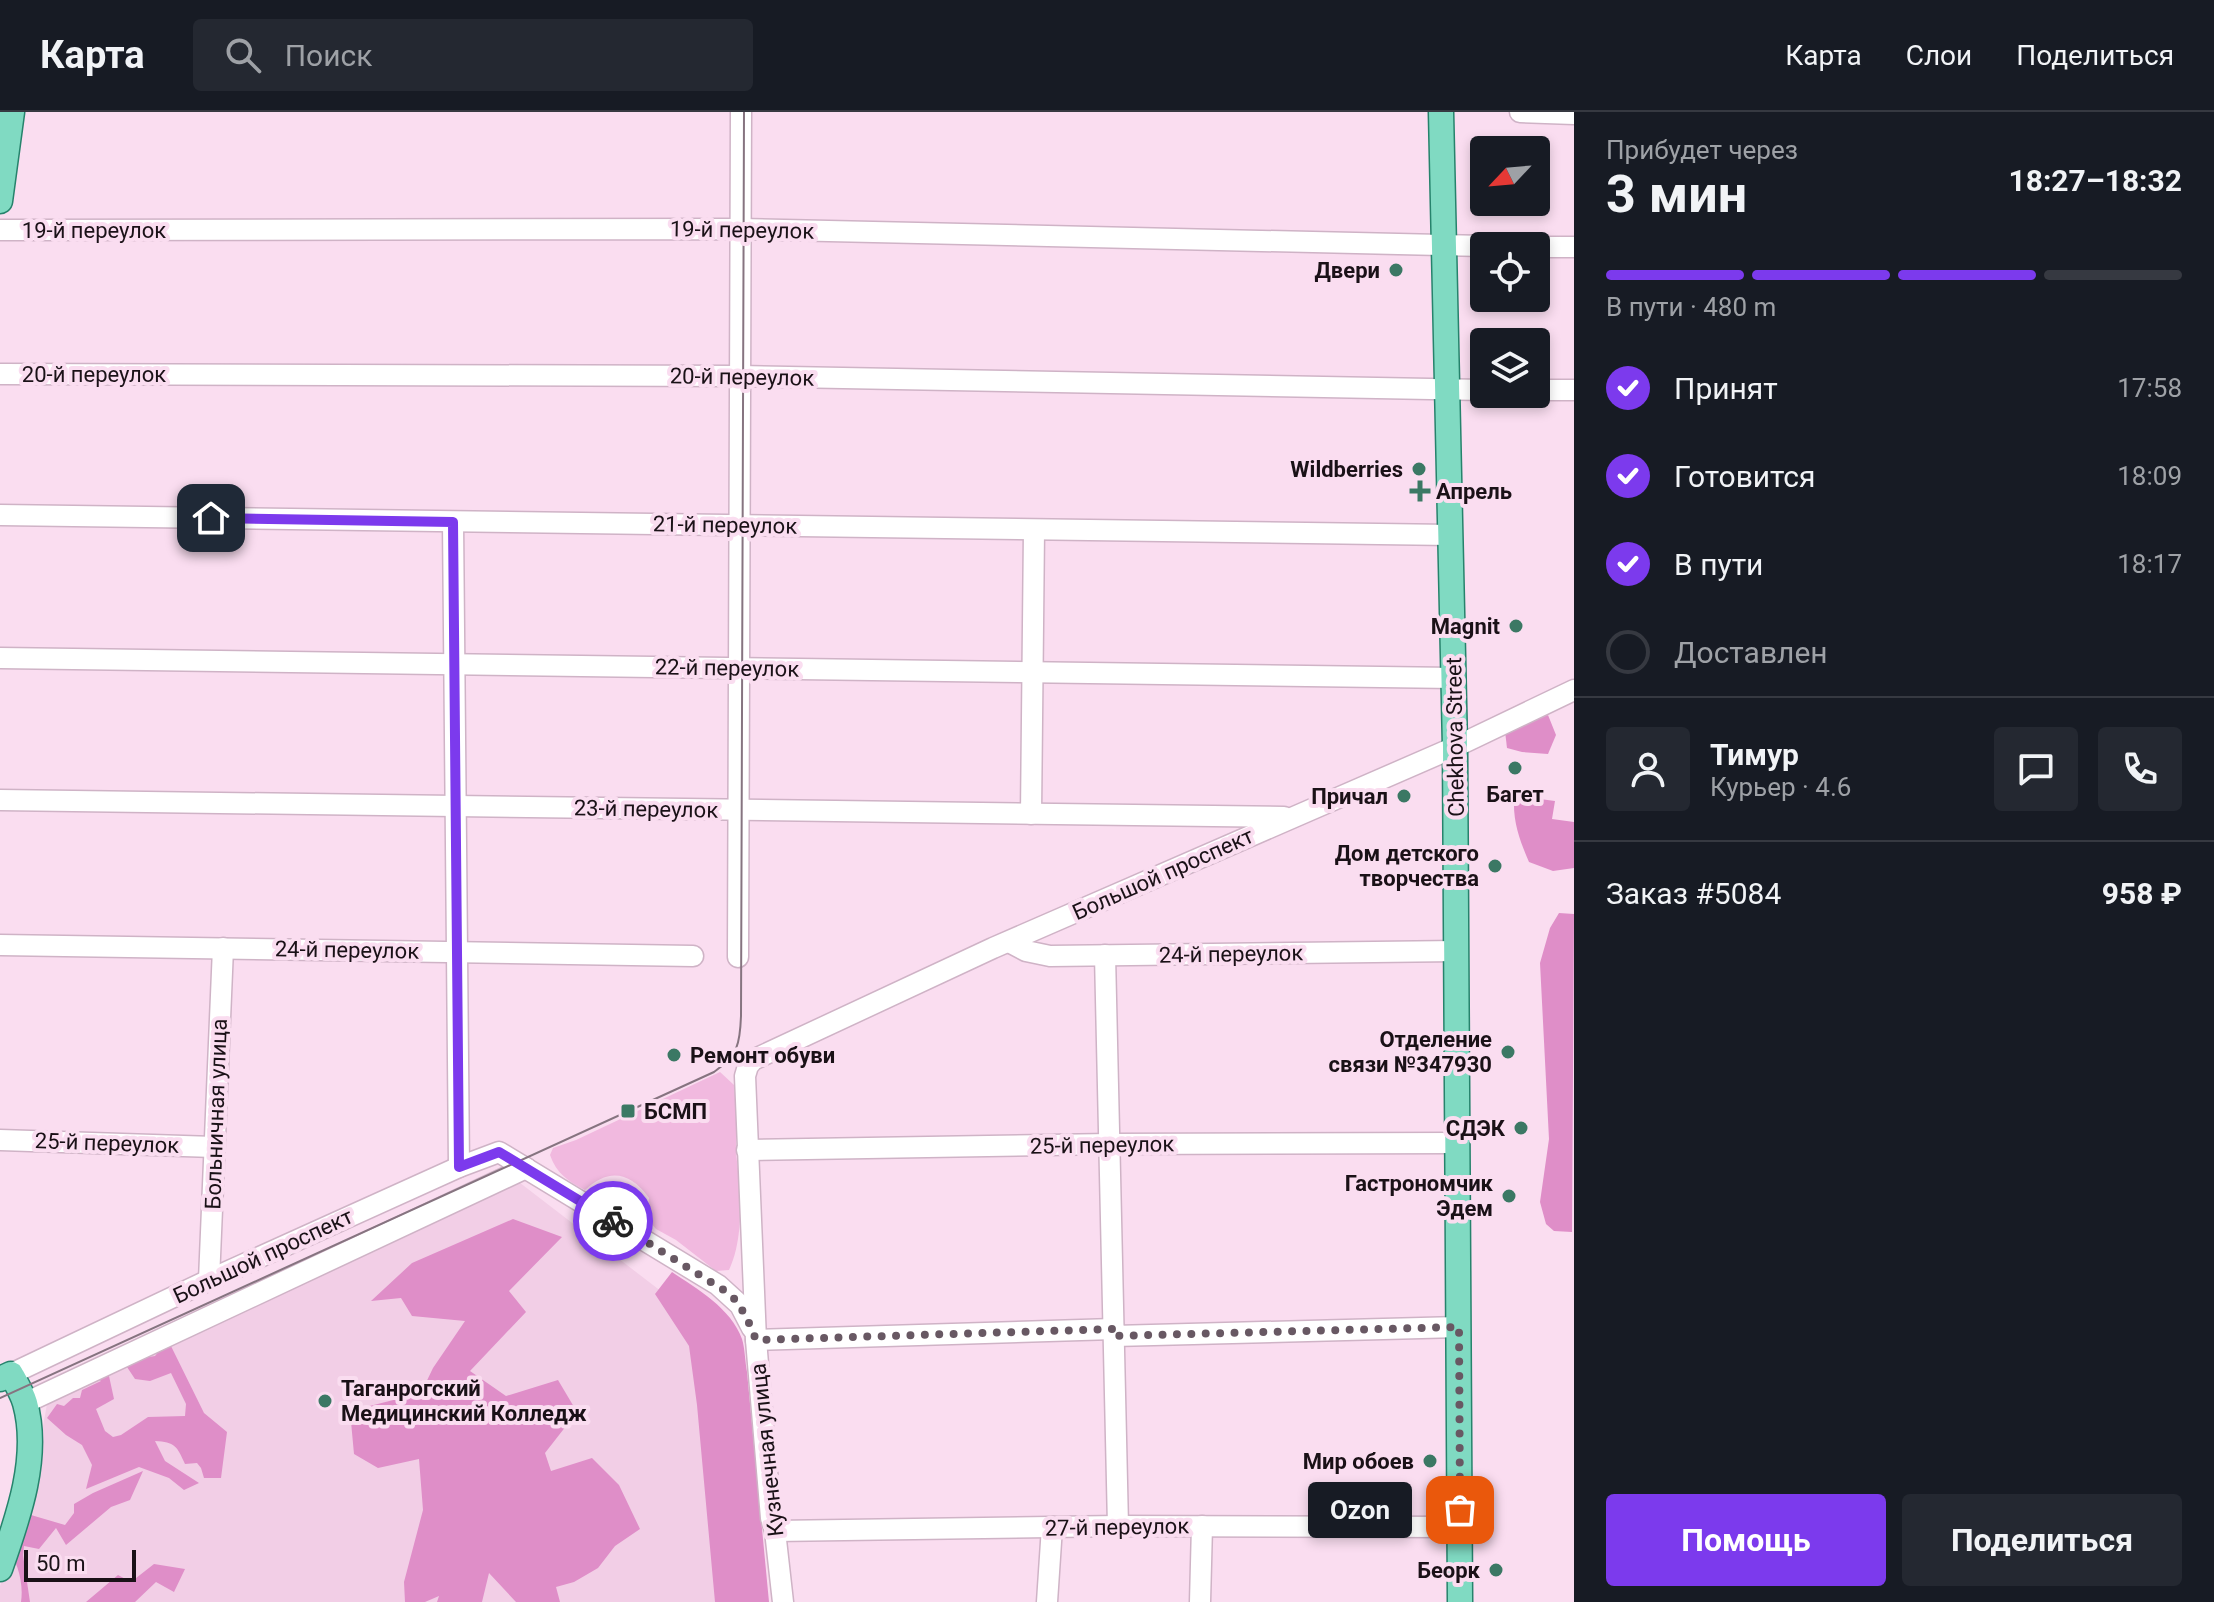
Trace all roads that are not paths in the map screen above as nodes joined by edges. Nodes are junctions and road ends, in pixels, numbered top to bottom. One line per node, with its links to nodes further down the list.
1 (12, 112): 6 (main road)
2 (741, 112): 7 (street)
3 (1441, 112): 9 (main road, Chekhova Street)
4 (1520, 112): 5 (street)
5 (1574, 114)
6 (0, 201)
7 (740, 229): 8 (street, 19-й переулок); 9 (street, 19-й переулок); 14 (street)
8 (0, 230)
9 (1445, 246): 10 (street, 19-й переулок); 15 (main road, Chekhova Street)
10 (1470, 246)
11 (1550, 247): 12 (street)
12 (1574, 247)
13 (0, 374): 14 (street, 20-й переулок)
14 (740, 376): 15 (street, 20-й переулок); 21 (street)
15 (1448, 389): 16 (street, 20-й переулок); 23 (main road, Chekhova Street)
16 (1470, 390)
17 (1550, 390): 18 (street)
18 (1574, 390)
19 (0, 515): 20 (street, 21-й переулок)
20 (453, 522): 21 (street, 21-й переулок); 25 (street)
21 (739, 526): 22 (street, 21-й переулок); 26 (street)
22 (1034, 530): 23 (street, 21-й переулок); 27 (street)
23 (1451, 535): 28 (main road, Chekhova Street)
24 (0, 658): 25 (street, 22-й переулок)
25 (454, 664): 26 (street, 22-й переулок); 32 (street)
26 (738, 668): 27 (street, 22-й переулок); 33 (street)
27 (1033, 672): 28 (street, 22-й переулок); 34 (street)
28 (1454, 678): 30 (main road, Chekhova Street)
29 (1574, 690): 30 (street, Большой проспект)
30 (1455, 747): 35 (street, Большой проспект); 39 (main road, Chekhova Street)
31 (0, 800): 32 (street, 23-й переулок)
32 (455, 806): 33 (street, 23-й переулок); 40 (street)
33 (738, 810): 34 (street, 23-й переулок); 43 (street)
34 (1031, 814): 35 (street, 23-й переулок)
35 (1293, 817): 36 (street, Большой проспект)
36 (1009, 942): 41 (street, 24-й переулок); 44 (street, Большой проспект)
37 (0, 945): 38 (street, 24-й переулок)
38 (223, 948): 40 (street, 24-й переулок); 48 (street, Больничная улица)
39 (1457, 951): 41 (street, 24-й переулок); 46 (main road, Chekhova Street)
40 (457, 952): 42 (street, 24-й переулок); 50 (street)
41 (1105, 955): 47 (street)
42 (693, 956)
43 (738, 957)
44 (753, 1060): 49 (street, Кузнечная улица)
45 (0, 1140): 48 (street, 25-й переулок)
46 (1458, 1143): 47 (street, 25-й переулок); 55 (main road, Chekhova Street)
47 (1110, 1144): 49 (street, 25-й переулок); 56 (street)
48 (214, 1147): 53 (street, Больничная улица)
49 (747, 1150): 52 (street, Кузнечная улица)
50 (459, 1167): 51 (street, Большой проспект); 53 (street, Большой проспект)
51 (526, 1168): 54 (street, Большой проспект); 59 (street, Большой проспект)
52 (754, 1263): 54 (street); 57 (street, Кузнечная улица)
53 (209, 1280): 58 (street, Большой проспект)
54 (718, 1285): 57 (street, Большой проспект)
55 (1459, 1327): 56 (street); 63 (main road, Chekhova Street)
56 (1114, 1332): 57 (street); 60 (street)
57 (756, 1340): 64 (street, Кузнечная улица)
58 (6, 1377): 59 (main road)
59 (25, 1403): 65 (main road)
60 (1118, 1526): 61 (street, 27-й переулок); 62 (street, 27-й переулок)
61 (1202, 1526): 63 (street, 27-й переулок); 68 (street)
62 (1052, 1527): 64 (street, 27-й переулок); 67 (street)
63 (1460, 1527): 69 (main road, Chekhova Street)
64 (775, 1531): 66 (street, Кузнечная улица)
65 (0, 1569)
66 (783, 1602)
67 (1047, 1602)
68 (1200, 1602)
69 (1460, 1602)

